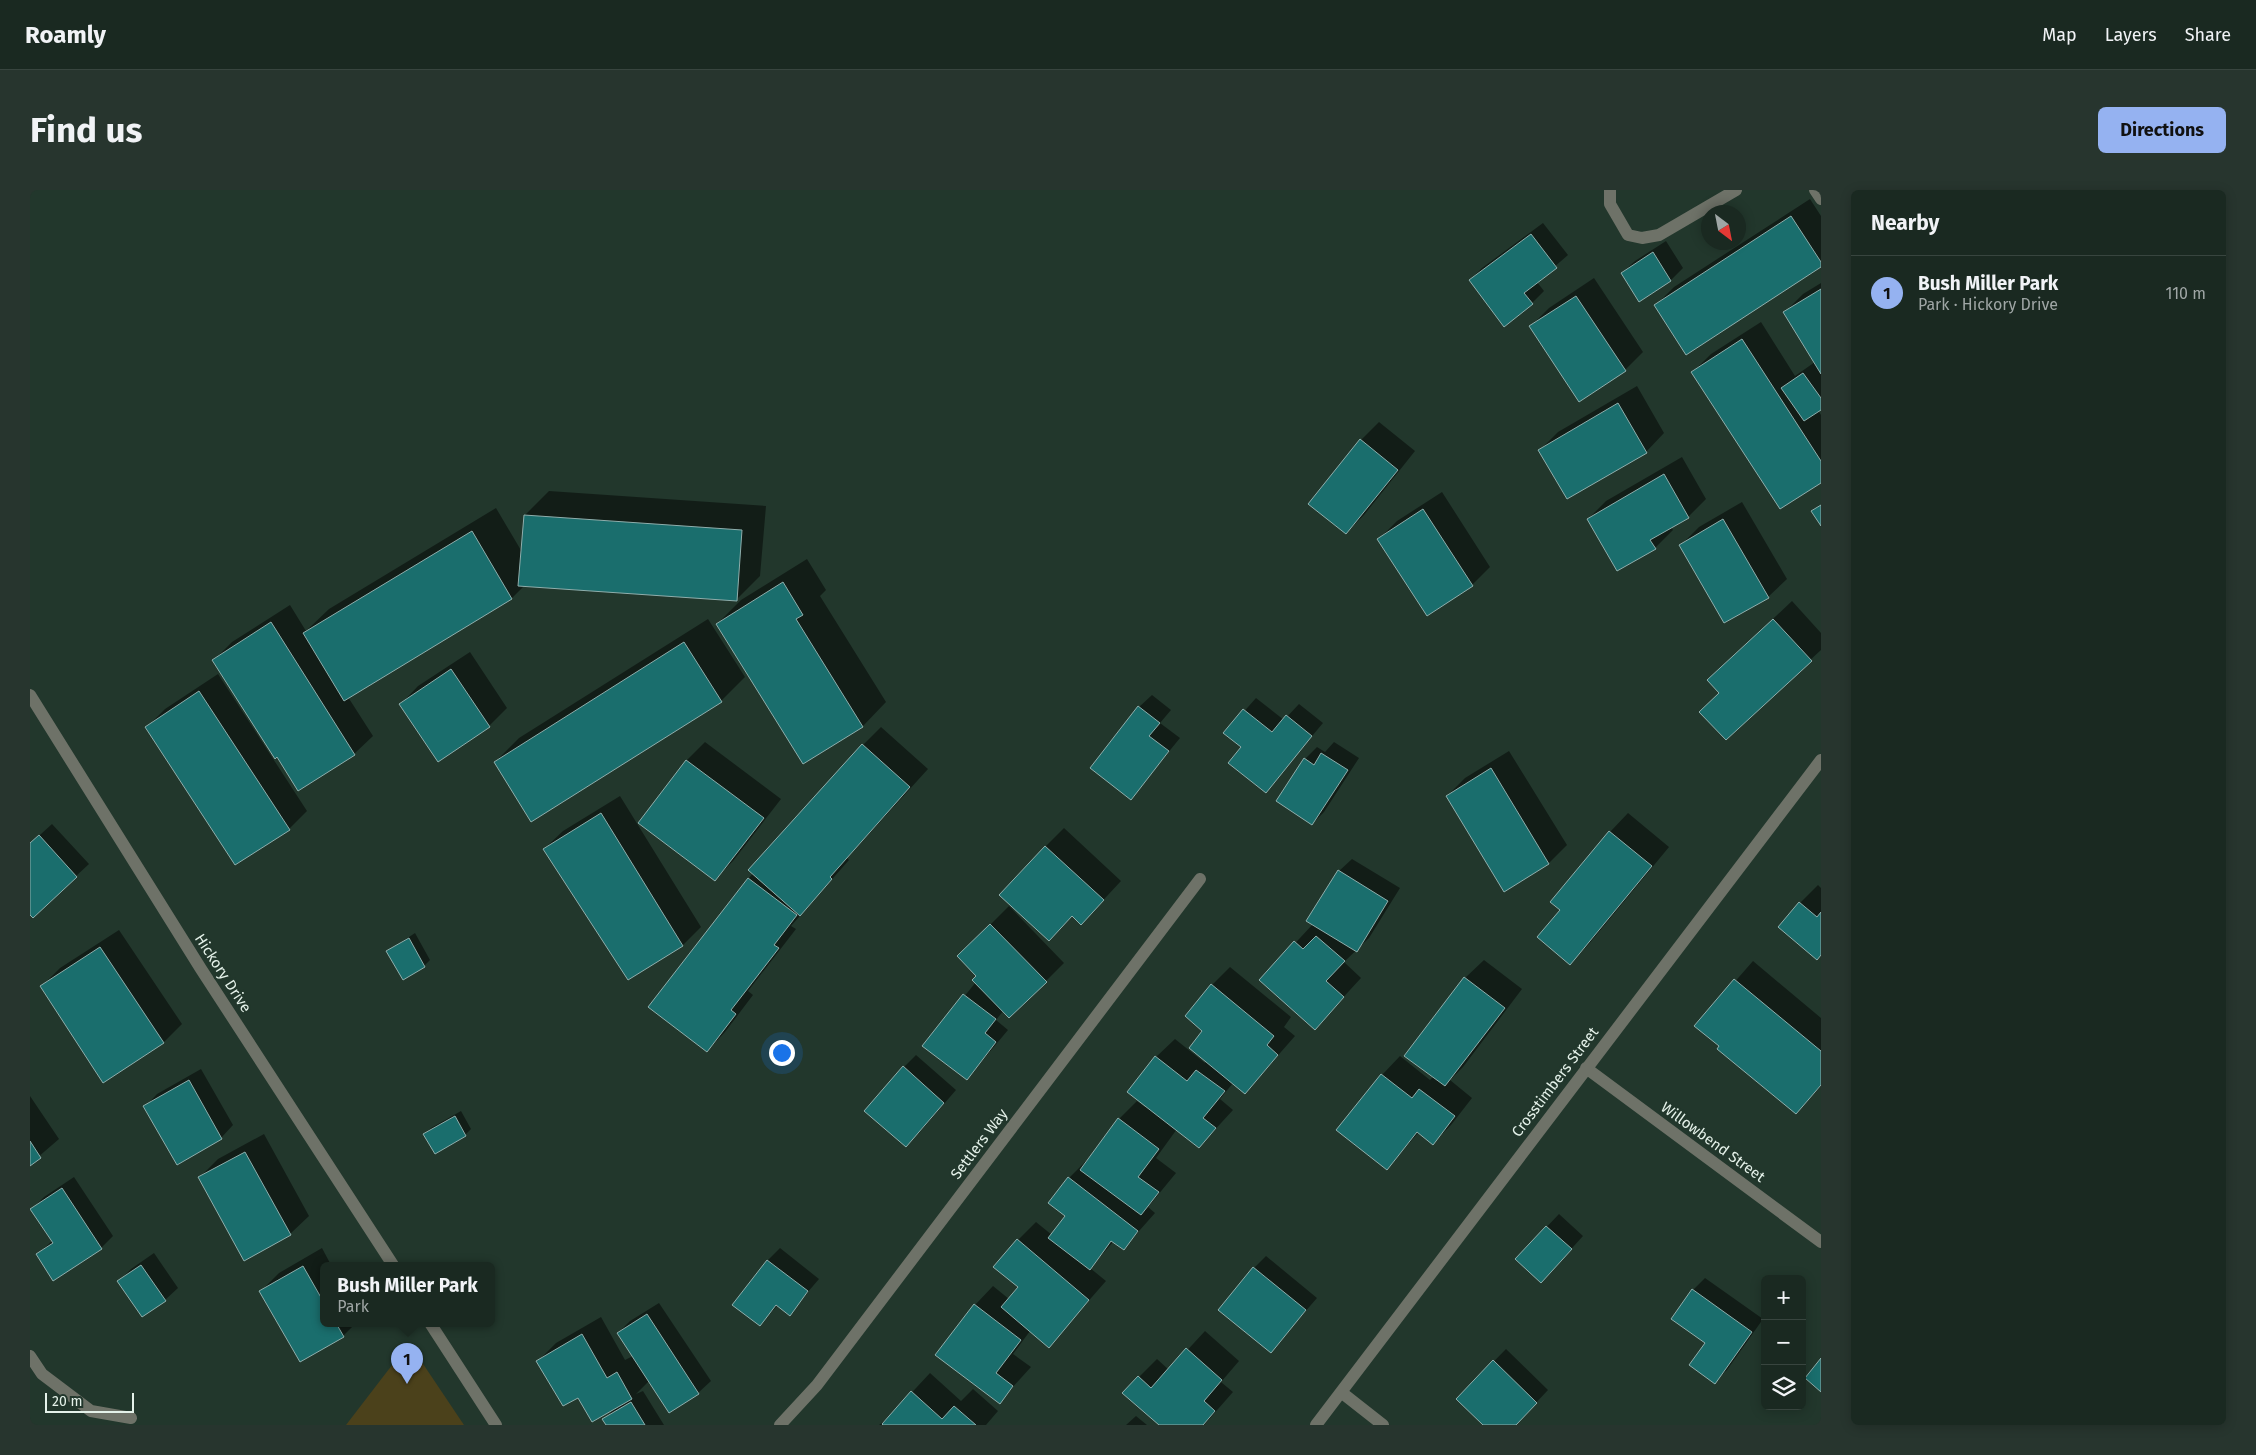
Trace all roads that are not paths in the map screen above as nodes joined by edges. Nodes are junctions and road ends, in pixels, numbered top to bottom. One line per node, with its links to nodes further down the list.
1 (1610, 190): 2 (street)
2 (1736, 190)
3 (1815, 190): 4 (street)
4 (1821, 199)
5 (30, 695): 10 (street, Hickory Drive)
6 (1821, 760): 8 (street, Crosstimbers Street)
7 (1200, 880): 16 (street, Settlers Way)
8 (1586, 1068): 9 (street, Willowbend Street); 13 (street, Crosstimbers Street)
9 (1821, 1242)
10 (391, 1262)
11 (433, 1327): 15 (street)
12 (30, 1356): 14 (street)
13 (1341, 1392): 17 (street, Crosstimbers Street); 18 (street)
14 (131, 1418)
15 (496, 1425)
16 (780, 1425)
17 (1316, 1425)
18 (1383, 1425)

